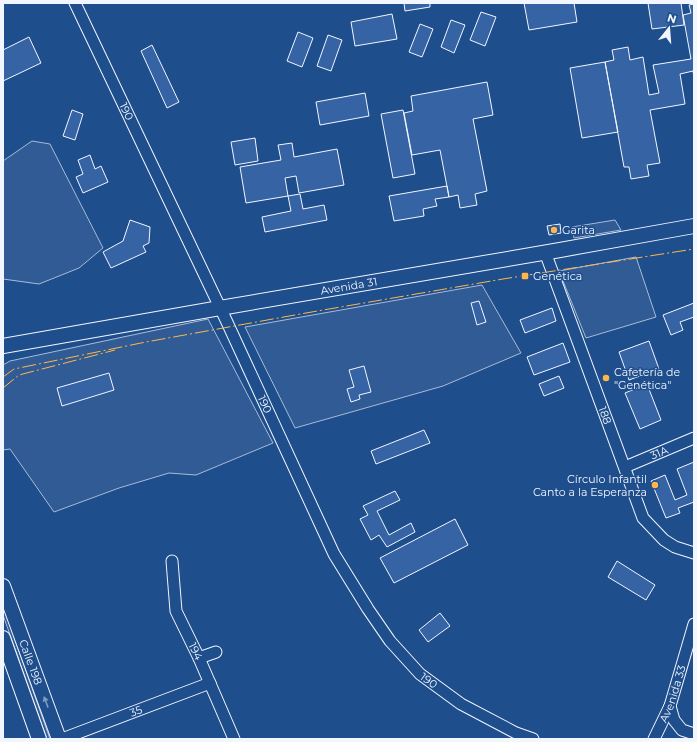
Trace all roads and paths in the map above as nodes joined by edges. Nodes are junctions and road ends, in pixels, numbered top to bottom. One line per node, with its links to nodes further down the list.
1 (75, 3): 4 (street, 190)
2 (694, 226): 3 (main road, Avenida 31)
3 (545, 252): 4 (main road, Avenida 31); 7 (street, 188)
4 (220, 308): 5 (main road, Avenida 31); 22 (street, 190)
5 (3, 346)
6 (694, 438): 7 (street, 31A)
7 (625, 467): 8 (street, 188)
8 (694, 553)
9 (172, 561): 14 (street, 194)
10 (3, 586): 19 (main road, Calle 198, one-way to 10)
11 (694, 624): 16 (street, Avenida 33)
12 (3, 638): 18 (main road, Calle 198)
13 (216, 652): 14 (street)
14 (199, 658): 15 (street, 194)
15 (210, 683): 20 (street, 35); 21 (street, 194)
16 (670, 706): 17 (street); 23 (street, Avenida 33)
17 (694, 734)
18 (39, 739)
19 (59, 739)
20 (62, 739)
21 (234, 739)
22 (533, 739)
23 (654, 739)
24 (688, 739): 25 (street)
25 (694, 739)

